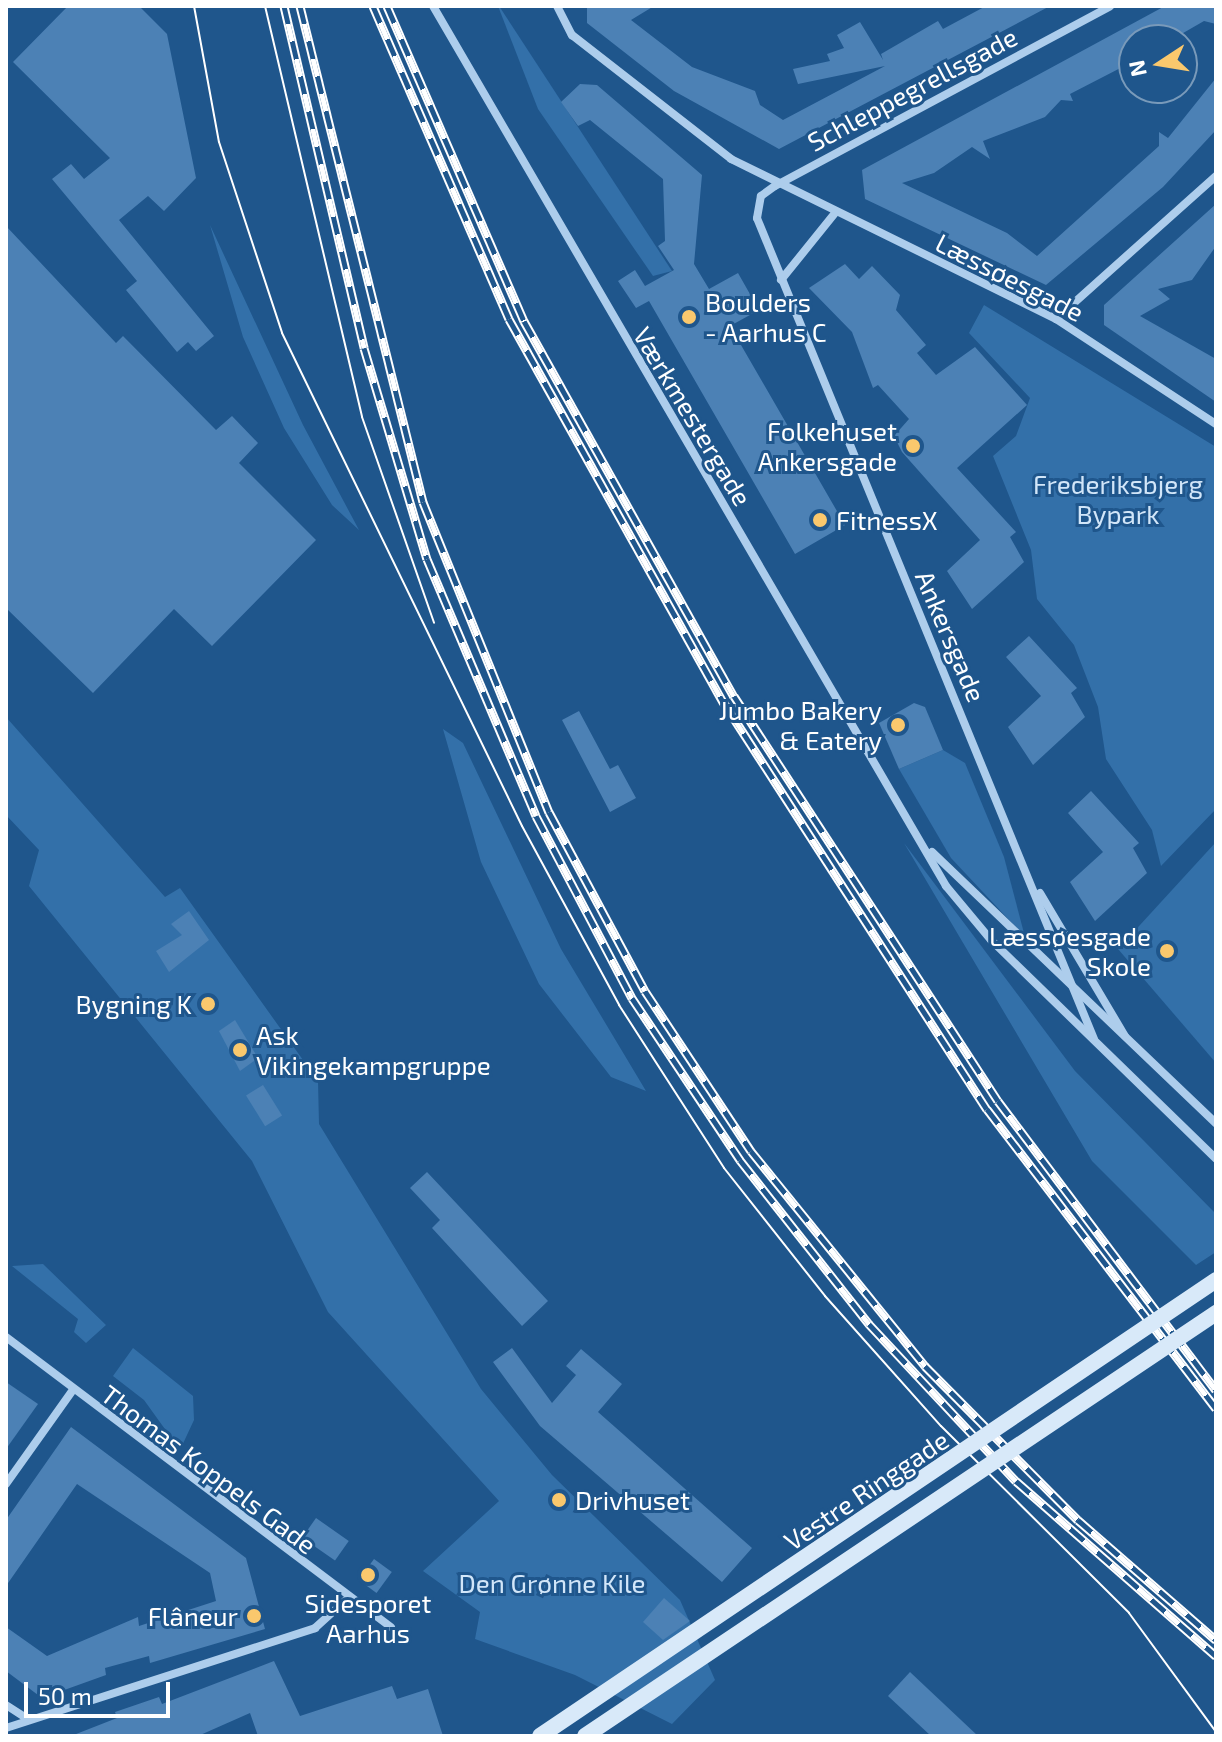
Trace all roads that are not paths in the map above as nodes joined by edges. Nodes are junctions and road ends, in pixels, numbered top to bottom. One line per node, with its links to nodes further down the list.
1 (433, 6): 10 (street, Værkmestergade)
2 (557, 6): 5 (street)
3 (1110, 6): 5 (street, Schleppegrellsgade)
4 (1216, 176): 8 (street)
5 (775, 186): 6 (street, Læssøesgade); 7 (street, Ankersgade)
6 (835, 213): 7 (street); 8 (street, Læssøesgade)
7 (780, 280): 11 (street, Ankersgade)
8 (1056, 319): 9 (street, Læssøesgade)
9 (1216, 424)
10 (923, 843): 12 (street, Værkmestergade); 13 (street, Værkmestergade)
11 (1029, 875): 12 (street, Ankersgade); 14 (street, Ankersgade)
12 (1077, 996): 13 (street, Ankersgade); 14 (street, Værkmestergade)
13 (1096, 1043): 16 (street, Værkmestergade)
14 (1130, 1044): 15 (street, Værkmestergade)
15 (1216, 1123)
16 (1216, 1159)
17 (1216, 1280): 27 (main road, Vestre Ringgade, bridge)
18 (1216, 1313): 28 (main road, Vestre Ringgade, bridge)
19 (6, 1337): 20 (street, Thomas Koppels Gade)
20 (72, 1391): 21 (street); 22 (street, Thomas Koppels Gade)
21 (6, 1484)
22 (347, 1599): 23 (street, Thomas Koppels Gade); 25 (street)
23 (391, 1627)
24 (6, 1705): 25 (street)
25 (29, 1720): 26 (street)
26 (6, 1728)
27 (540, 1736)
28 (585, 1736)

